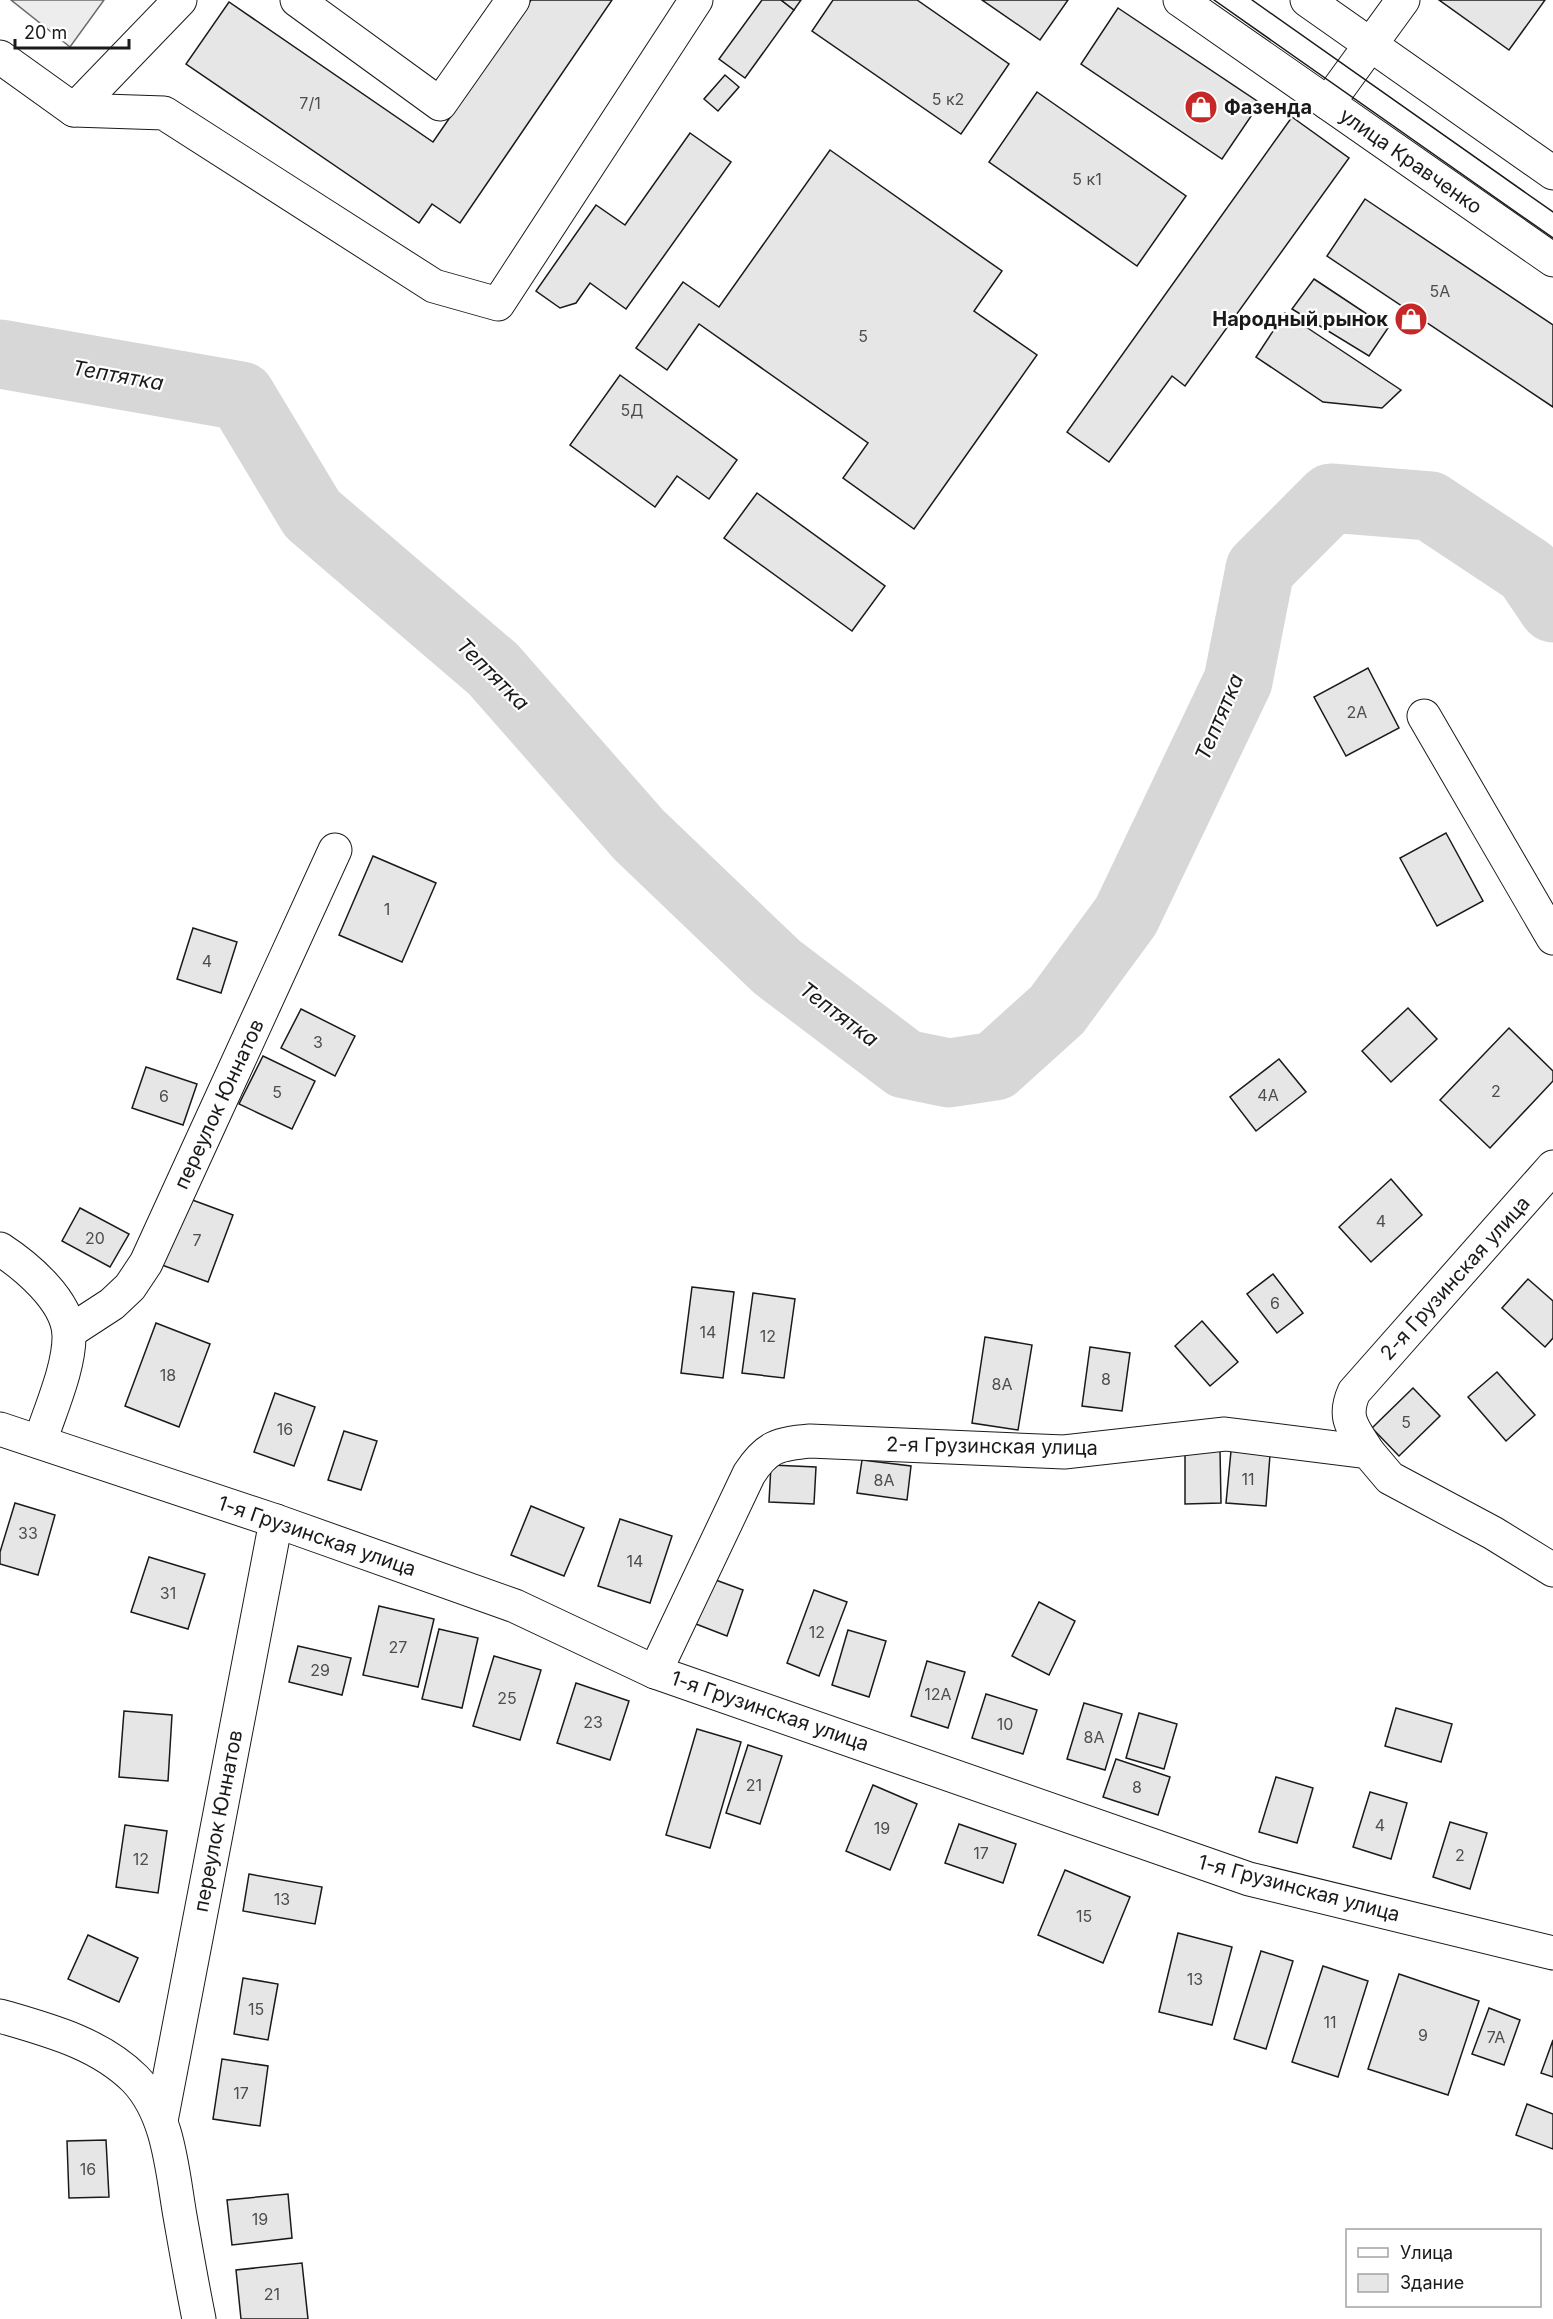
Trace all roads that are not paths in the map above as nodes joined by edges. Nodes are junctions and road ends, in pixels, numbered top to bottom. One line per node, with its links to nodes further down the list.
1 (180, 0): 11 (street)
2 (297, 0): 3 (street)
3 (513, 0)
4 (696, 0): 11 (street)
5 (1180, 0): 10 (street, улица Кравченко)
6 (1307, 0): 8 (street)
7 (1403, 0): 8 (street)
8 (1371, 45): 10 (street); 12 (street)
9 (0, 57): 11 (street)
10 (1328, 103): 13 (street, улица Кравченко)
11 (74, 110)
12 (1553, 173)
13 (1553, 260)
14 (1424, 716): 16 (street)
15 (335, 850): 19 (street, переулок Юннатов)
16 (1553, 938)
17 (1553, 1167): 22 (street, 2-я Грузинская улица)
18 (0, 1249): 19 (street)
19 (69, 1332): 21 (street)
20 (0, 1429): 21 (street, 1-я Грузинская улица)
21 (40, 1442): 23 (street, 1-я Грузинская улица)
22 (1368, 1452): 24 (street, 2-я Грузинская улица); 25 (street, 2-я Грузинская улица)
23 (276, 1521): 25 (street, 1-я Грузинская улица); 28 (street, переулок Юннатов)
24 (1553, 1570)
25 (656, 1672): 26 (street, 1-я Грузинская улица)
26 (1553, 1953)
27 (0, 2016): 28 (street)
28 (161, 2121): 29 (street)
29 (198, 2319)

